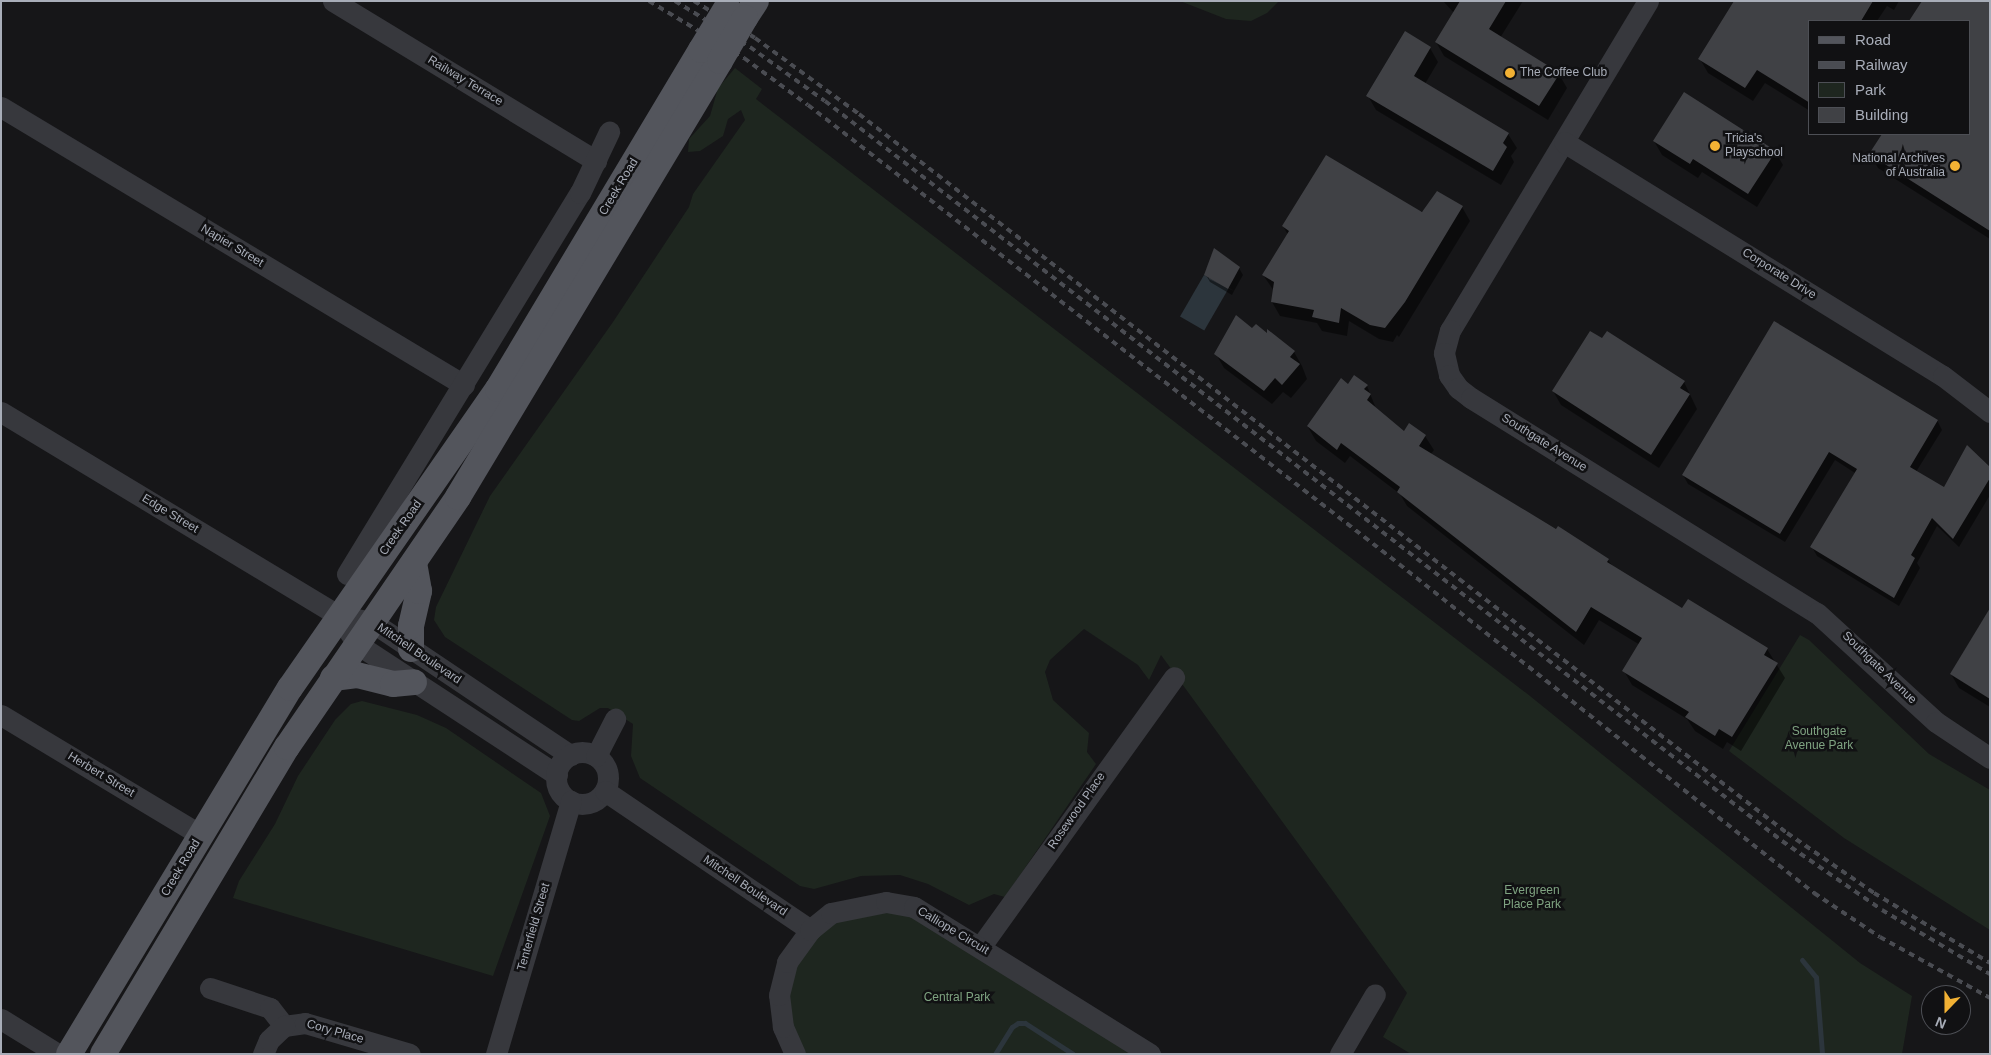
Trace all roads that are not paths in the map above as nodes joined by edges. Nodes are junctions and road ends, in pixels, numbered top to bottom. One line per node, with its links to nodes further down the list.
1 (333, 1): 8 (street, Railway Terrace)
2 (1648, 1): 7 (street, Southgate Avenue)
3 (740, 7): 4 (main road, Creek Road, bridge)
4 (710, 56): 12 (main road, Creek Road); 14 (main road, Creek Road)
5 (1, 107): 9 (street, Napier Street)
6 (609, 132): 8 (street, Creek Road)
7 (1564, 142): 11 (street, Corporate Drive); 25 (street, Southgate Avenue)
8 (596, 161): 9 (street, Creek Road)
9 (464, 385): 13 (street, Creek Road)
10 (1, 412): 14 (street, Edge Street)
11 (1990, 412)
12 (414, 562): 15 (main road, Creek Road); 17 (main road)
13 (347, 574)
14 (339, 616): 15 (street, Mitchell Boulevard); 16 (street, Mitchell Boulevard); 29 (main road, Creek Road)
15 (372, 622): 16 (main road, Creek Road); 17 (street, Mitchell Boulevard)
16 (357, 644): 19 (main road, Creek Road); 20 (street, Mitchell Boulevard)
17 (410, 649): 23 (street, Mitchell Boulevard)
18 (1174, 677): 31 (street, Rosewood Place)
19 (333, 678): 20 (main road); 38 (main road, Creek Road)
20 (414, 682): 26 (street, Mitchell Boulevard)
21 (1, 715): 29 (street, Herbert Street)
22 (615, 719): 24 (street)
23 (570, 755): 24 (street); 26 (street)
24 (596, 756): 27 (street)
25 (1990, 758)
26 (557, 775): 28 (street)
27 (605, 791): 28 (street); 30 (street, Mitchell Boulevard)
28 (571, 801): 41 (street, Tenterfield Street)
29 (200, 835): 37 (main road, Creek Road)
30 (810, 930): 31 (street, Calliope Circuit); 42 (street, Calliope Circuit)
31 (981, 946): 43 (street, Calliope Circuit)
32 (210, 988): 35 (street)
33 (1375, 994): 44 (street)
34 (1, 1020): 36 (street)
35 (284, 1026): 39 (street); 40 (street, Cory Place)
36 (58, 1054)
37 (69, 1054)
38 (103, 1054)
39 (263, 1054)
40 (410, 1054)
41 (496, 1054)
42 (795, 1054)
43 (1150, 1054)
44 (1340, 1054)

